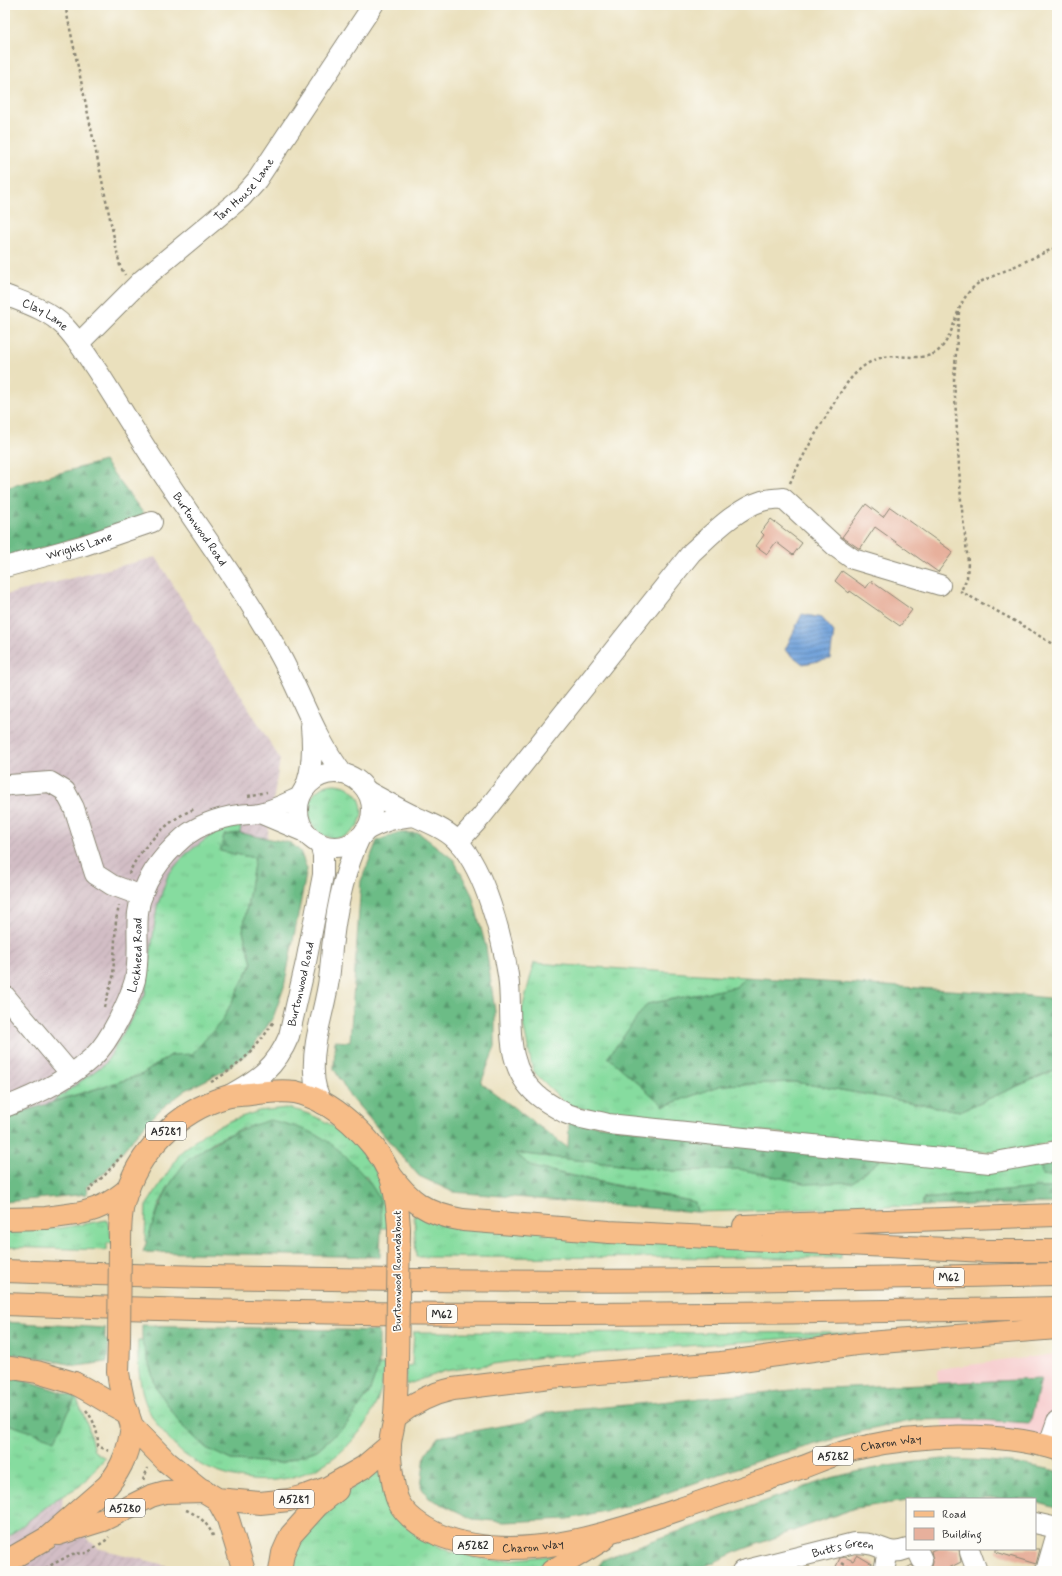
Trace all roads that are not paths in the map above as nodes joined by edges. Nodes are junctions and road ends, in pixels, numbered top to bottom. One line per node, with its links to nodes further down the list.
1 (374, 5): 3 (street, Tan House Lane)
2 (5, 295): 3 (street, Clay Lane)
3 (79, 343): 7 (street, Burtonwood Road)
4 (152, 522): 5 (street, Wrights Lane)
5 (5, 567)
6 (940, 585): 16 (street)
7 (310, 721): 8 (street, Burtonwood Road); 11 (street, Burtonwood Road)
8 (343, 774): 10 (street); 11 (street)
9 (5, 786): 17 (street)
10 (367, 791): 13 (street); 14 (street)
11 (302, 793): 12 (street, Lockheed Road); 15 (street)
12 (260, 813): 15 (street, Lockheed Road); 17 (street, Lockheed Road)
13 (414, 816): 14 (street); 16 (street)
14 (363, 834): 15 (street); 21 (street, Burtonwood Road)
15 (312, 838): 20 (street, Burtonwood Road)
16 (458, 842): 23 (street)
17 (142, 896): 19 (street, Lockheed Road)
18 (5, 996): 19 (street)
19 (71, 1074): 22 (street, Lockheed Road)
20 (227, 1097): 21 (main road, Burtonwood Roundabout / A5281); 25 (main road, Burtonwood Roundabout / A5281)
21 (323, 1104): 24 (main road, Burtonwood Roundabout / A5281)
22 (5, 1107)
23 (1057, 1150)
24 (389, 1173): 28 (main road); 36 (main road, Burtonwood Roundabout / A5281, bridge)
25 (128, 1189): 27 (main road); 37 (main road, Burtonwood Roundabout / A5281, bridge)
26 (1057, 1215): 28 (main road)
27 (5, 1219)
28 (609, 1232): 29 (main road)
29 (1057, 1251)
30 (5, 1271): 31 (main road, M62)
31 (1057, 1274)
32 (5, 1304): 33 (main road, M62)
33 (1057, 1308)
34 (1057, 1328): 36 (main road)
35 (5, 1367): 37 (main road)
36 (395, 1417): 39 (main road, Burtonwood Roundabout / A5281)
37 (130, 1420): 42 (main road, Burtonwood Roundabout / A5281); 47 (main road, A5280)
38 (1057, 1421): 40 (street)
39 (390, 1445): 41 (main road, A5281); 45 (main road, Charon Way / A5282)
40 (1053, 1448): 45 (main road, Charon Way / A5282)
41 (364, 1467): 42 (main road, A5281); 53 (main road, A5281)
42 (211, 1495): 47 (main road, A5280); 52 (main road, A5281)
43 (1036, 1523): 44 (street)
44 (1057, 1528)
45 (618, 1530): 54 (main road, Charon Way / A5282)
46 (1057, 1533): 57 (street)
47 (47, 1538): 50 (main road, A5280)
48 (908, 1552): 51 (street, Butts Green); 55 (street, Butts Green)
49 (970, 1552): 56 (street)
50 (5, 1562)
51 (749, 1570)
52 (244, 1571)
53 (280, 1571)
54 (552, 1571)
55 (884, 1571)
56 (977, 1571)
57 (1046, 1571)

